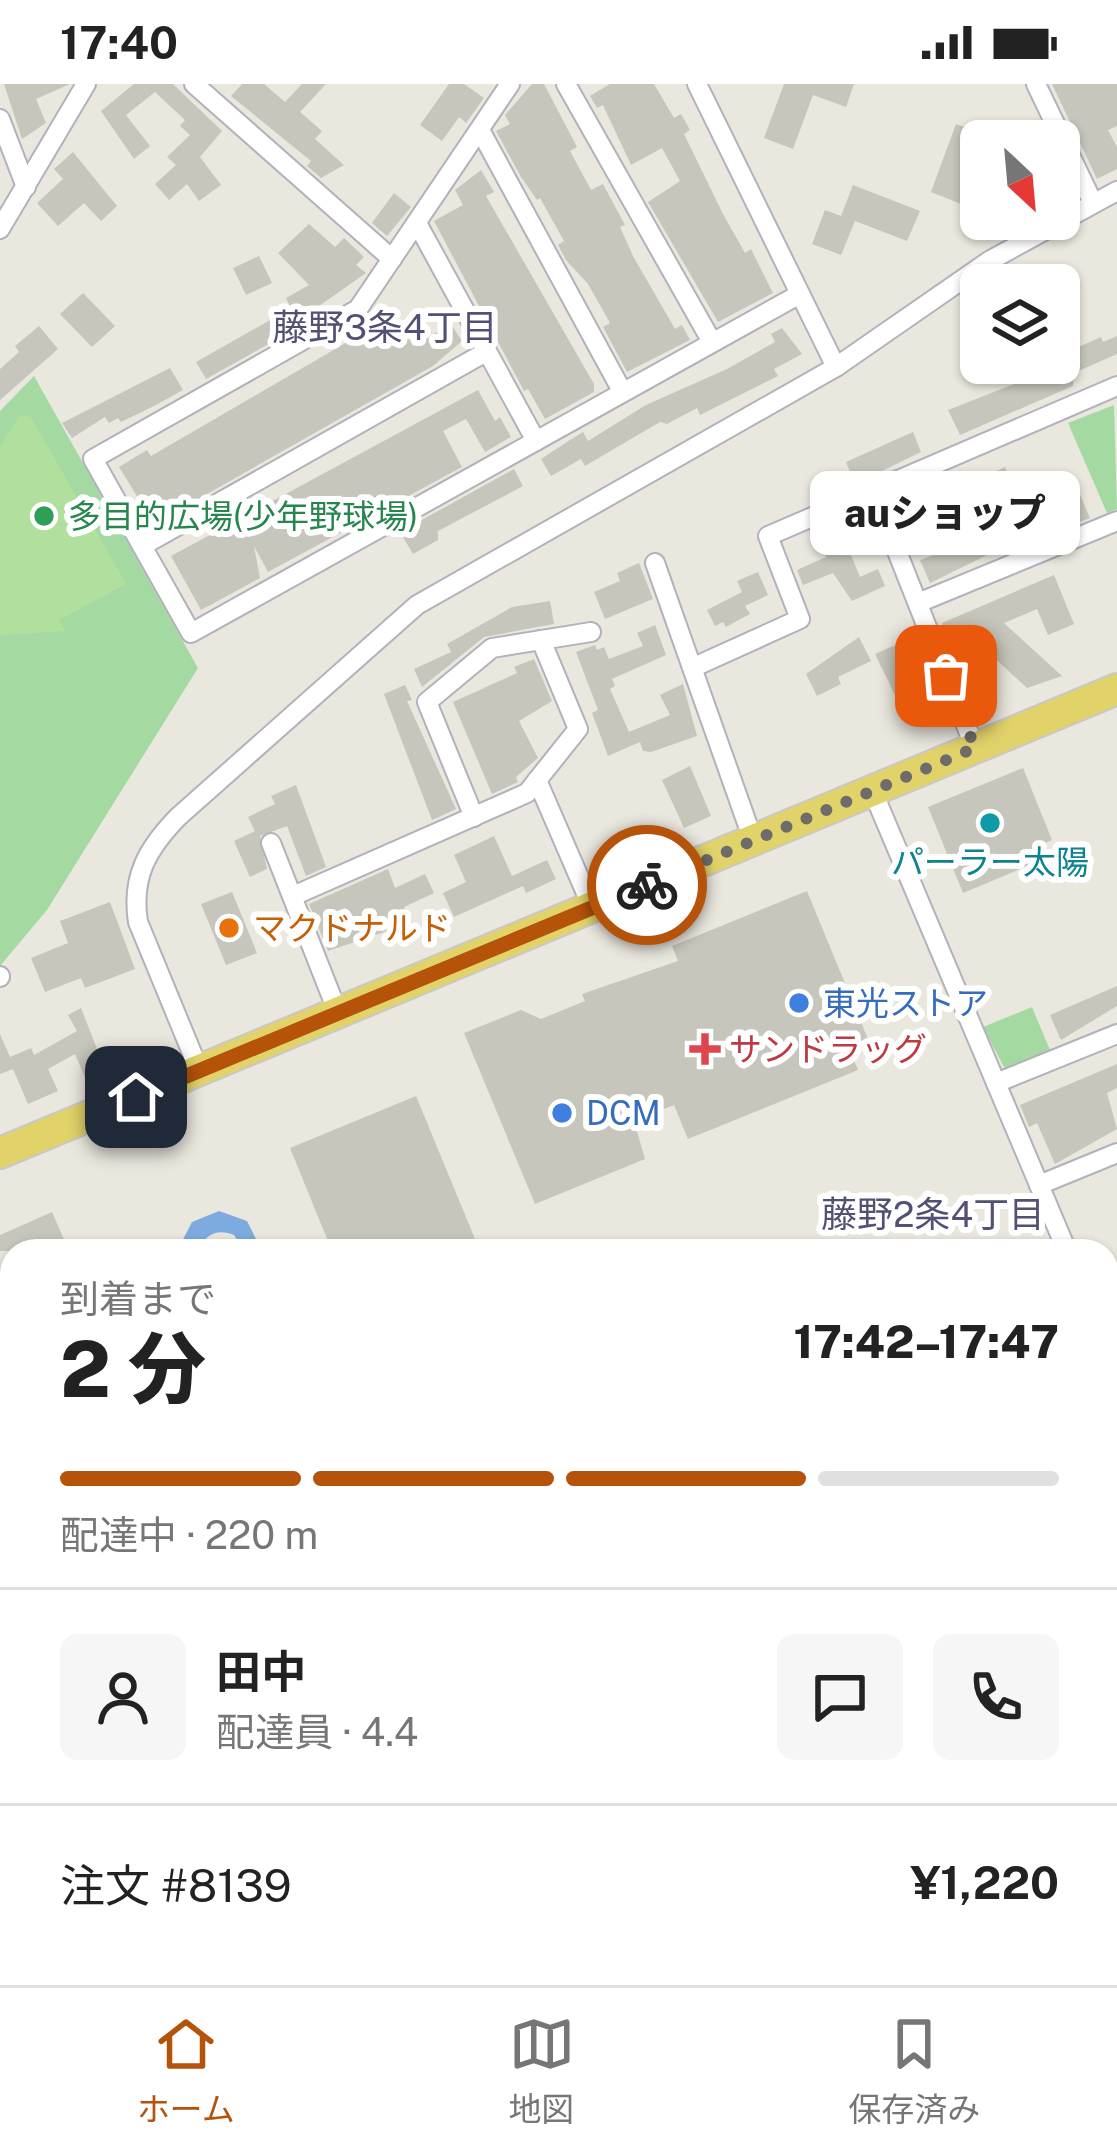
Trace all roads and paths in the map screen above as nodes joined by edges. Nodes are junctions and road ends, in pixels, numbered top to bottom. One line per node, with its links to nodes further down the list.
1 (86, 84): 9 (street)
2 (194, 84): 14 (street)
3 (510, 84): 8 (street)
4 (566, 84): 16 (street)
5 (697, 84): 15 (street)
6 (1036, 84): 11 (street)
7 (0, 119): 9 (street)
8 (479, 130): 12 (street); 20 (street)
9 (26, 187): 13 (street)
10 (1117, 190): 11 (street)
11 (1093, 203): 18 (street)
12 (417, 223): 14 (street); 17 (street)
13 (0, 229)
14 (392, 259): 24 (street)
15 (800, 294): 16 (street); 18 (street)
16 (712, 342): 20 (street)
17 (486, 352): 21 (street); 24 (street)
18 (836, 367): 41 (street)
19 (1117, 386): 22 (street)
20 (622, 391): 21 (street)
21 (536, 440): 24 (street)
22 (873, 491): 26 (street); 29 (street)
23 (1117, 521): 26 (street)
24 (142, 546)
25 (655, 563): 29 (street)
26 (918, 603): 31 (street)
27 (591, 632): 28 (street)
28 (541, 640): 32 (street); 34 (street)
29 (694, 667): 35 (street)
30 (1117, 689): 31 (highway)
31 (975, 748): 33 (highway)
32 (537, 780): 34 (street); 38 (street)
33 (873, 792): 35 (highway); 42 (street)
34 (475, 817): 37 (street)
35 (753, 840): 38 (highway)
36 (271, 843): 37 (street)
37 (292, 896): 39 (street)
38 (592, 908): 39 (highway)
39 (338, 1013): 41 (highway)
40 (1117, 1034): 42 (street)
41 (199, 1070): 43 (highway)
42 (996, 1083): 45 (street)
43 (4, 1143)
44 (1117, 1153): 45 (street)
45 (1039, 1185): 46 (street)
46 (1062, 1239)

